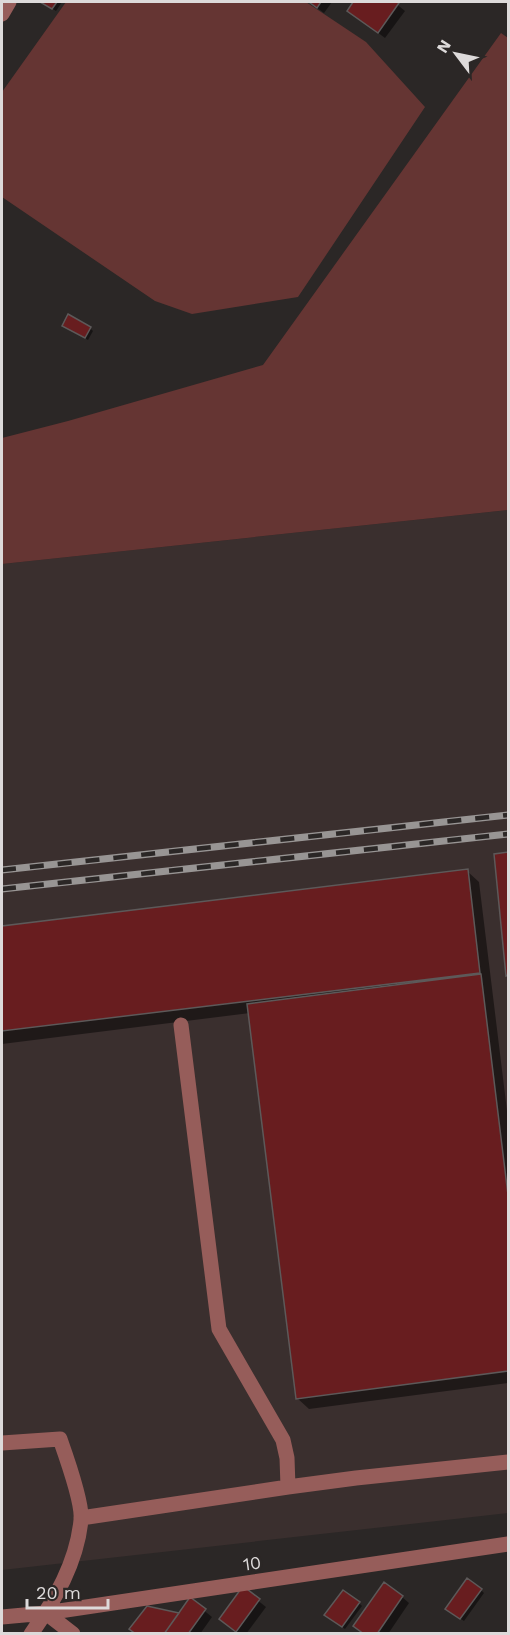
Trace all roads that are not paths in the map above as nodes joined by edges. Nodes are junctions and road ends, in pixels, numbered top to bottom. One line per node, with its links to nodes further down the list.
1 (9, 2): 2 (street)
2 (2, 14)
3 (181, 1025): 6 (street)
4 (2, 1443): 7 (street)
5 (508, 1462): 6 (street)
6 (288, 1487): 7 (street)
7 (81, 1518): 9 (street)
8 (508, 1544): 9 (street, 10)
9 (46, 1613): 10 (street, 10); 11 (street); 12 (street)
10 (2, 1617)
11 (31, 1634)
12 (73, 1634)

